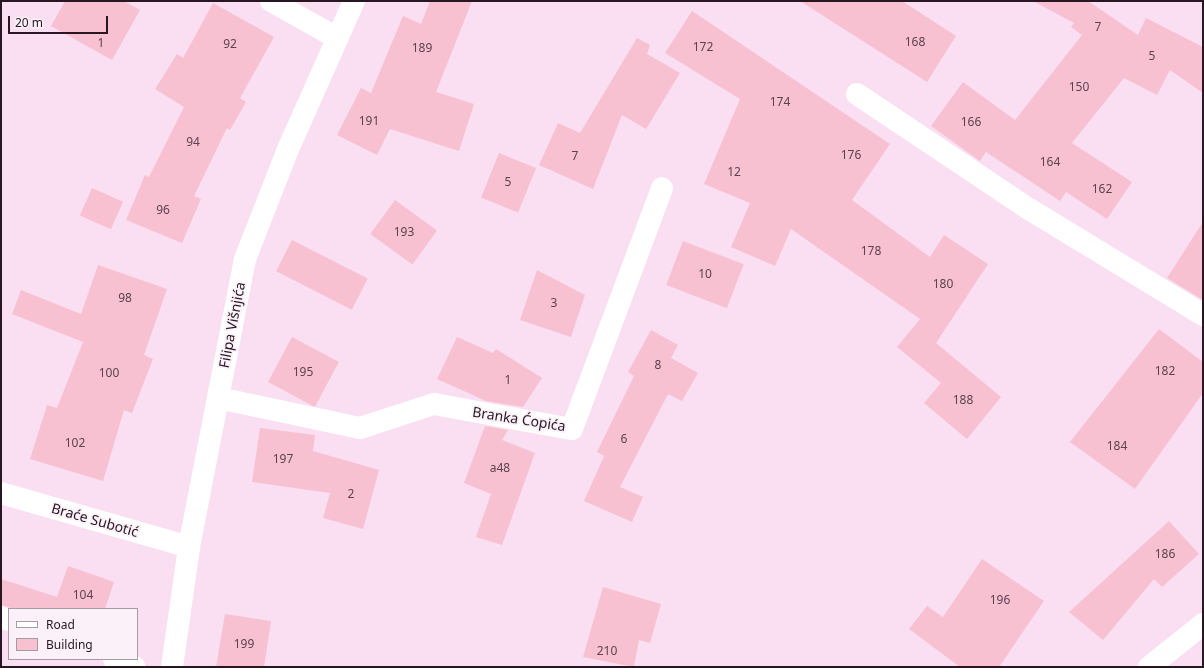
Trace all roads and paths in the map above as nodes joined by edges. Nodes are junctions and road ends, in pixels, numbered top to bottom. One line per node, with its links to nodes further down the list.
1 (271, 1): 3 (street)
2 (354, 1): 3 (street, Filipa Višnjića)
3 (337, 38): 7 (street, Filipa Višnjića)
4 (857, 94): 6 (street)
5 (662, 188): 7 (street, Branka Ćopića)
6 (1203, 315)
7 (218, 398): 9 (street, Filipa Višnjića)
8 (1, 493): 9 (street, Braće Subotić)
9 (189, 547): 13 (street, Filipa Višnjića)
10 (1203, 624): 14 (street)
11 (117, 660): 12 (street)
12 (135, 667)
13 (172, 667)
14 (1149, 667)

